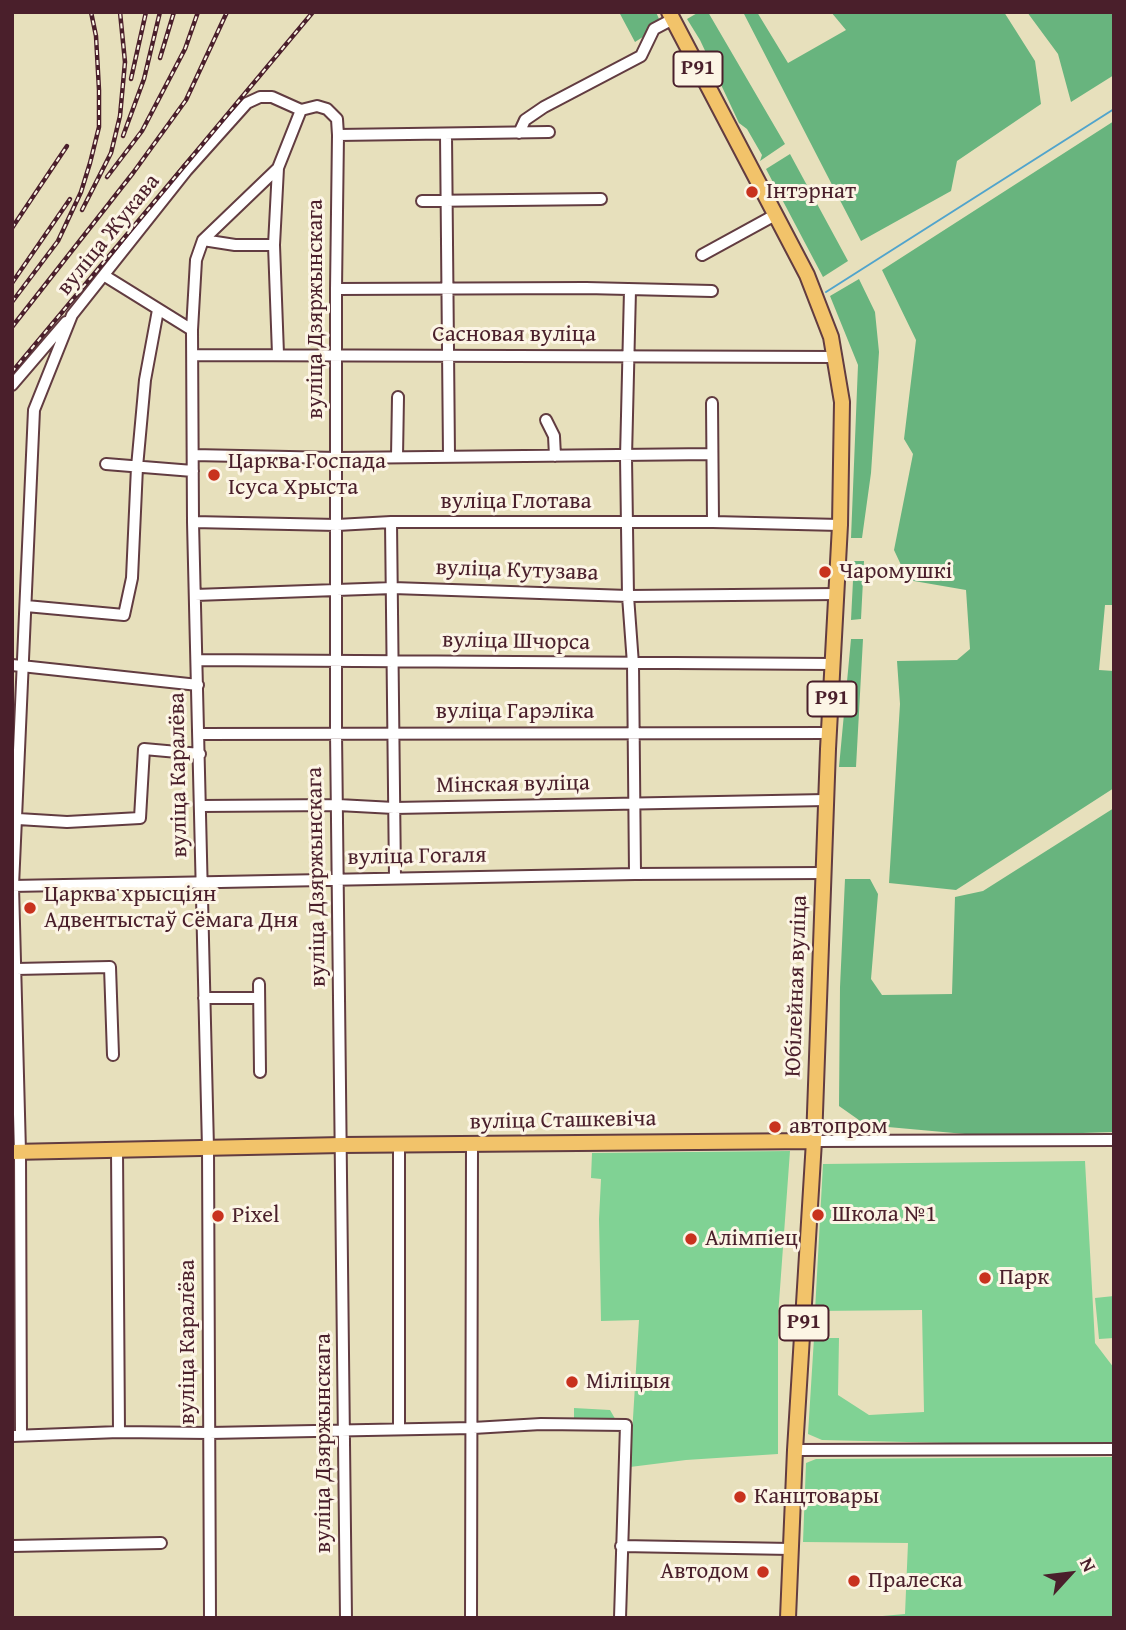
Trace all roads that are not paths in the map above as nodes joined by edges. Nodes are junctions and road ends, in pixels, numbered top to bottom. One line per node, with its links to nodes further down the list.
1 (671, 16): 4 (street); 11 (main road, Р91)
2 (301, 110): 5 (street); 7 (street); 15 (street, вуліца Жукава)
3 (549, 132): 4 (street)
4 (519, 133): 6 (street)
5 (338, 135): 6 (street); 17 (street, вуліца Дзяржынскага)
6 (446, 135): 10 (street)
7 (278, 168): 12 (street); 13 (street)
8 (601, 200): 10 (street)
9 (422, 201): 10 (street)
10 (448, 202): 16 (street)
11 (775, 215): 14 (street); 28 (main road, Р91)
12 (203, 240): 13 (street); 22 (street, вуліца Каралёва)
13 (274, 245): 23 (street)
14 (702, 255)
15 (105, 276): 20 (street); 21 (street, вуліца Жукава)
16 (447, 288): 17 (street); 18 (street); 25 (street)
17 (335, 289): 27 (street, вуліца Дзяржынскага)
18 (630, 290): 19 (street); 26 (street)
19 (712, 291)
20 (158, 310): 22 (street); 41 (street)
21 (72, 315): 29 (street); 54 (street, вуліца Жукава)
22 (192, 330): 24 (street, вуліца Каралёва)
23 (278, 354): 24 (street, Сасновая вуліца); 27 (street, Сасновая вуліца)
24 (193, 355): 34 (street, вуліца Каралёва)
25 (447, 356): 26 (street, Сасновая вуліца); 27 (street, Сасновая вуліца); 35 (street)
26 (627, 356): 28 (street, Сасновая вуліца); 38 (street)
27 (337, 357): 39 (street, вуліца Дзяржынскага)
28 (836, 357): 48 (main road, Юбілейная вуліца / Р91)
29 (12, 385)
30 (398, 397): 37 (street)
31 (712, 403): 33 (street)
32 (546, 420): 36 (street)
33 (712, 454): 38 (street); 45 (street)
34 (192, 455): 39 (street); 42 (street, вуліца Каралёва)
35 (449, 456): 36 (street); 37 (street)
36 (555, 456): 38 (street)
37 (397, 457): 39 (street)
38 (626, 457): 46 (street)
39 (337, 458): 47 (street, вуліца Дзяржынскага)
40 (106, 464): 41 (street)
41 (137, 467): 42 (street); 54 (street)
42 (193, 471): 43 (street, вуліца Каралёва)
43 (193, 522): 47 (street, вуліца Глотава); 52 (street, вуліца Каралёва)
44 (391, 522): 46 (street, вуліца Глотава); 47 (street, вуліца Глотава); 49 (street)
45 (713, 522): 46 (street, вуліца Глотава); 48 (street, вуліца Глотава)
46 (629, 523): 53 (street)
47 (337, 525): 50 (street, вуліца Дзяржынскага)
48 (840, 526): 51 (main road, Юбілейная вуліца / Р91)
49 (393, 588): 50 (street, вуліца Кутузава); 53 (street, вуліца Кутузава); 57 (street)
50 (336, 590): 52 (street, вуліца Кутузава); 56 (street, вуліца Дзяржынскага)
51 (837, 594): 53 (street, вуліца Кутузава); 59 (main road, Юбілейная вуліца / Р91)
52 (195, 595): 55 (street, вуліца Каралёва)
53 (628, 596): 58 (street)
54 (26, 606): 60 (street, вуліца Жукава)
55 (198, 660): 56 (street, вуліца Шчорса); 61 (street, вуліца Каралёва)
56 (336, 661): 57 (street, вуліца Шчорса); 62 (street, вуліца Дзяржынскага)
57 (393, 661): 58 (street, вуліца Шчорса); 63 (street)
58 (633, 664): 59 (street, вуліца Шчорса); 66 (street)
59 (834, 664): 64 (main road, Юбілейная вуліца / Р91)
60 (18, 666): 61 (street); 73 (street, вуліца Жукава)
61 (198, 685): 65 (street, вуліца Каралёва)
62 (336, 732): 63 (street, вуліца Гарэліка); 65 (street, вуліца Гарэліка); 69 (street, вуліца Дзяржынскага)
63 (394, 732): 66 (street, вуліца Гарэліка); 72 (street)
64 (830, 733): 66 (street, вуліца Гарэліка); 68 (main road, Юбілейная вуліца / Р91)
65 (200, 734): 67 (street, вуліца Каралёва)
66 (634, 734): 70 (street)
67 (200, 754): 71 (street, вуліца Каралёва); 73 (street)
68 (826, 800): 70 (street, Мінская вуліца); 74 (main road, Юбілейная вуліца / Р91)
69 (338, 805): 71 (street, Мінская вуліца); 72 (street, Мінская вуліца); 77 (street, вуліца Дзяржынскага)
70 (635, 805): 72 (street, Мінская вуліца); 75 (street)
71 (201, 806): 78 (street, вуліца Каралёва)
72 (394, 808): 76 (street)
73 (18, 819): 79 (street, вуліца Жукава)
74 (823, 873): 75 (street, вуліца Гогаля); 88 (main road, Юбілейная вуліца / Р91)
75 (635, 874): 76 (street, вуліца Гогаля)
76 (396, 878): 77 (street, вуліца Гогаля)
77 (338, 879): 78 (street, вуліца Гогаля); 91 (street, вуліца Дзяржынскага)
78 (201, 882): 79 (street, вуліца Гогаля); 82 (street, вуліца Каралёва)
79 (13, 886): 80 (street, вуліца Жукава)
80 (16, 969): 84 (street); 85 (street, вуліца Жукава)
81 (259, 984): 83 (street)
82 (204, 998): 83 (street); 92 (street, вуліца Каралёва)
83 (259, 998): 86 (street)
84 (113, 1055)
85 (15, 1071): 94 (street, вуліца Жукава)
86 (260, 1072)
87 (1114, 1140): 88 (street, вуліца Сташкевіча)
88 (814, 1142): 90 (main road, вуліца Сташкевіча); 102 (main road, Юбілейная вуліца / Р91)
89 (399, 1145): 90 (main road, вуліца Сташкевіча); 91 (main road, вуліца Сташкевіча); 96 (street)
90 (472, 1145): 95 (street)
91 (342, 1146): 92 (main road, вуліца Сташкевіча); 97 (street, вуліца Дзяржынскага)
92 (208, 1148): 93 (main road, вуліца Сташкевіча); 99 (street, вуліца Каралёва)
93 (117, 1150): 94 (main road, вуліца Сташкевіча); 98 (street)
94 (16, 1152): 100 (street, вуліца Жукава)
95 (473, 1428): 96 (street); 105 (street); 109 (street)
96 (399, 1429): 97 (street)
97 (345, 1430): 99 (street); 108 (street, вуліца Дзяржынскага)
98 (119, 1432): 99 (street); 100 (street)
99 (209, 1433): 107 (street, вуліца Каралёва)
100 (17, 1435)
101 (1114, 1449): 102 (street)
102 (795, 1450): 106 (main road, Юбілейная вуліца / Р91)
103 (161, 1543): 104 (street)
104 (12, 1546)
105 (621, 1546): 106 (street); 110 (street)
106 (791, 1549): 111 (main road, Юбілейная вуліца / Р91)
107 (210, 1618)
108 (346, 1618)
109 (471, 1618)
110 (620, 1618)
111 (788, 1618)

